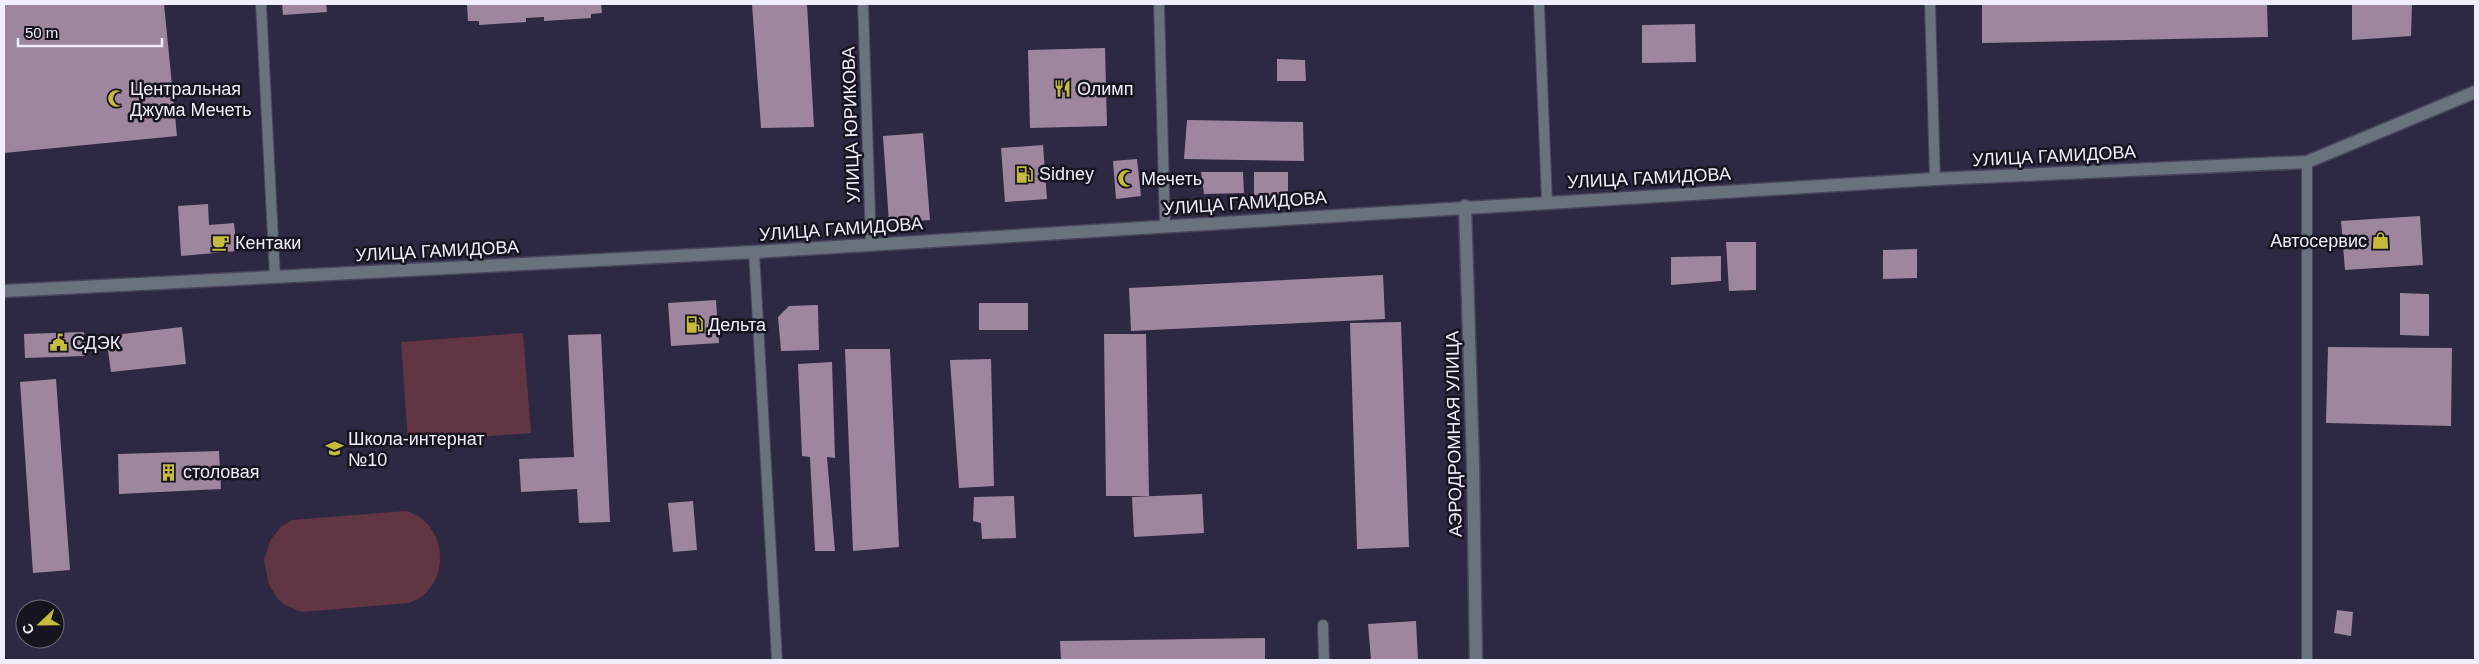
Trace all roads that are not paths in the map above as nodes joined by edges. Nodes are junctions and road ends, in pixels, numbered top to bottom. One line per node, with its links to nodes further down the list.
1 (261, 4): 14 (lane)
2 (863, 4): 12 (lane, УЛИЦА ЮРИКОВА)
3 (1160, 4): 11 (lane)
4 (1539, 4): 9 (lane)
5 (1930, 4): 8 (lane)
6 (2475, 92): 7 (street, УЛИЦА ГАМИДОВА)
7 (2307, 162): 8 (street, УЛИЦА ГАМИДОВА); 20 (lane)
8 (1935, 179): 9 (street, УЛИЦА ГАМИДОВА)
9 (1547, 202): 10 (street, УЛИЦА ГАМИДОВА)
10 (1466, 206): 11 (street, УЛИЦА ГАМИДОВА); 19 (street, АЭРОДРОМНАЯ УЛИЦА)
11 (1165, 226): 12 (street, УЛИЦА ГАМИДОВА)
12 (871, 244): 13 (street, УЛИЦА ГАМИДОВА)
13 (754, 252): 14 (street, УЛИЦА ГАМИДОВА); 17 (lane)
14 (275, 276): 15 (street, УЛИЦА ГАМИДОВА)
15 (4, 291)
16 (1323, 625): 18 (lane)
17 (777, 660)
18 (1324, 660)
19 (1476, 660)
20 (2308, 660)

